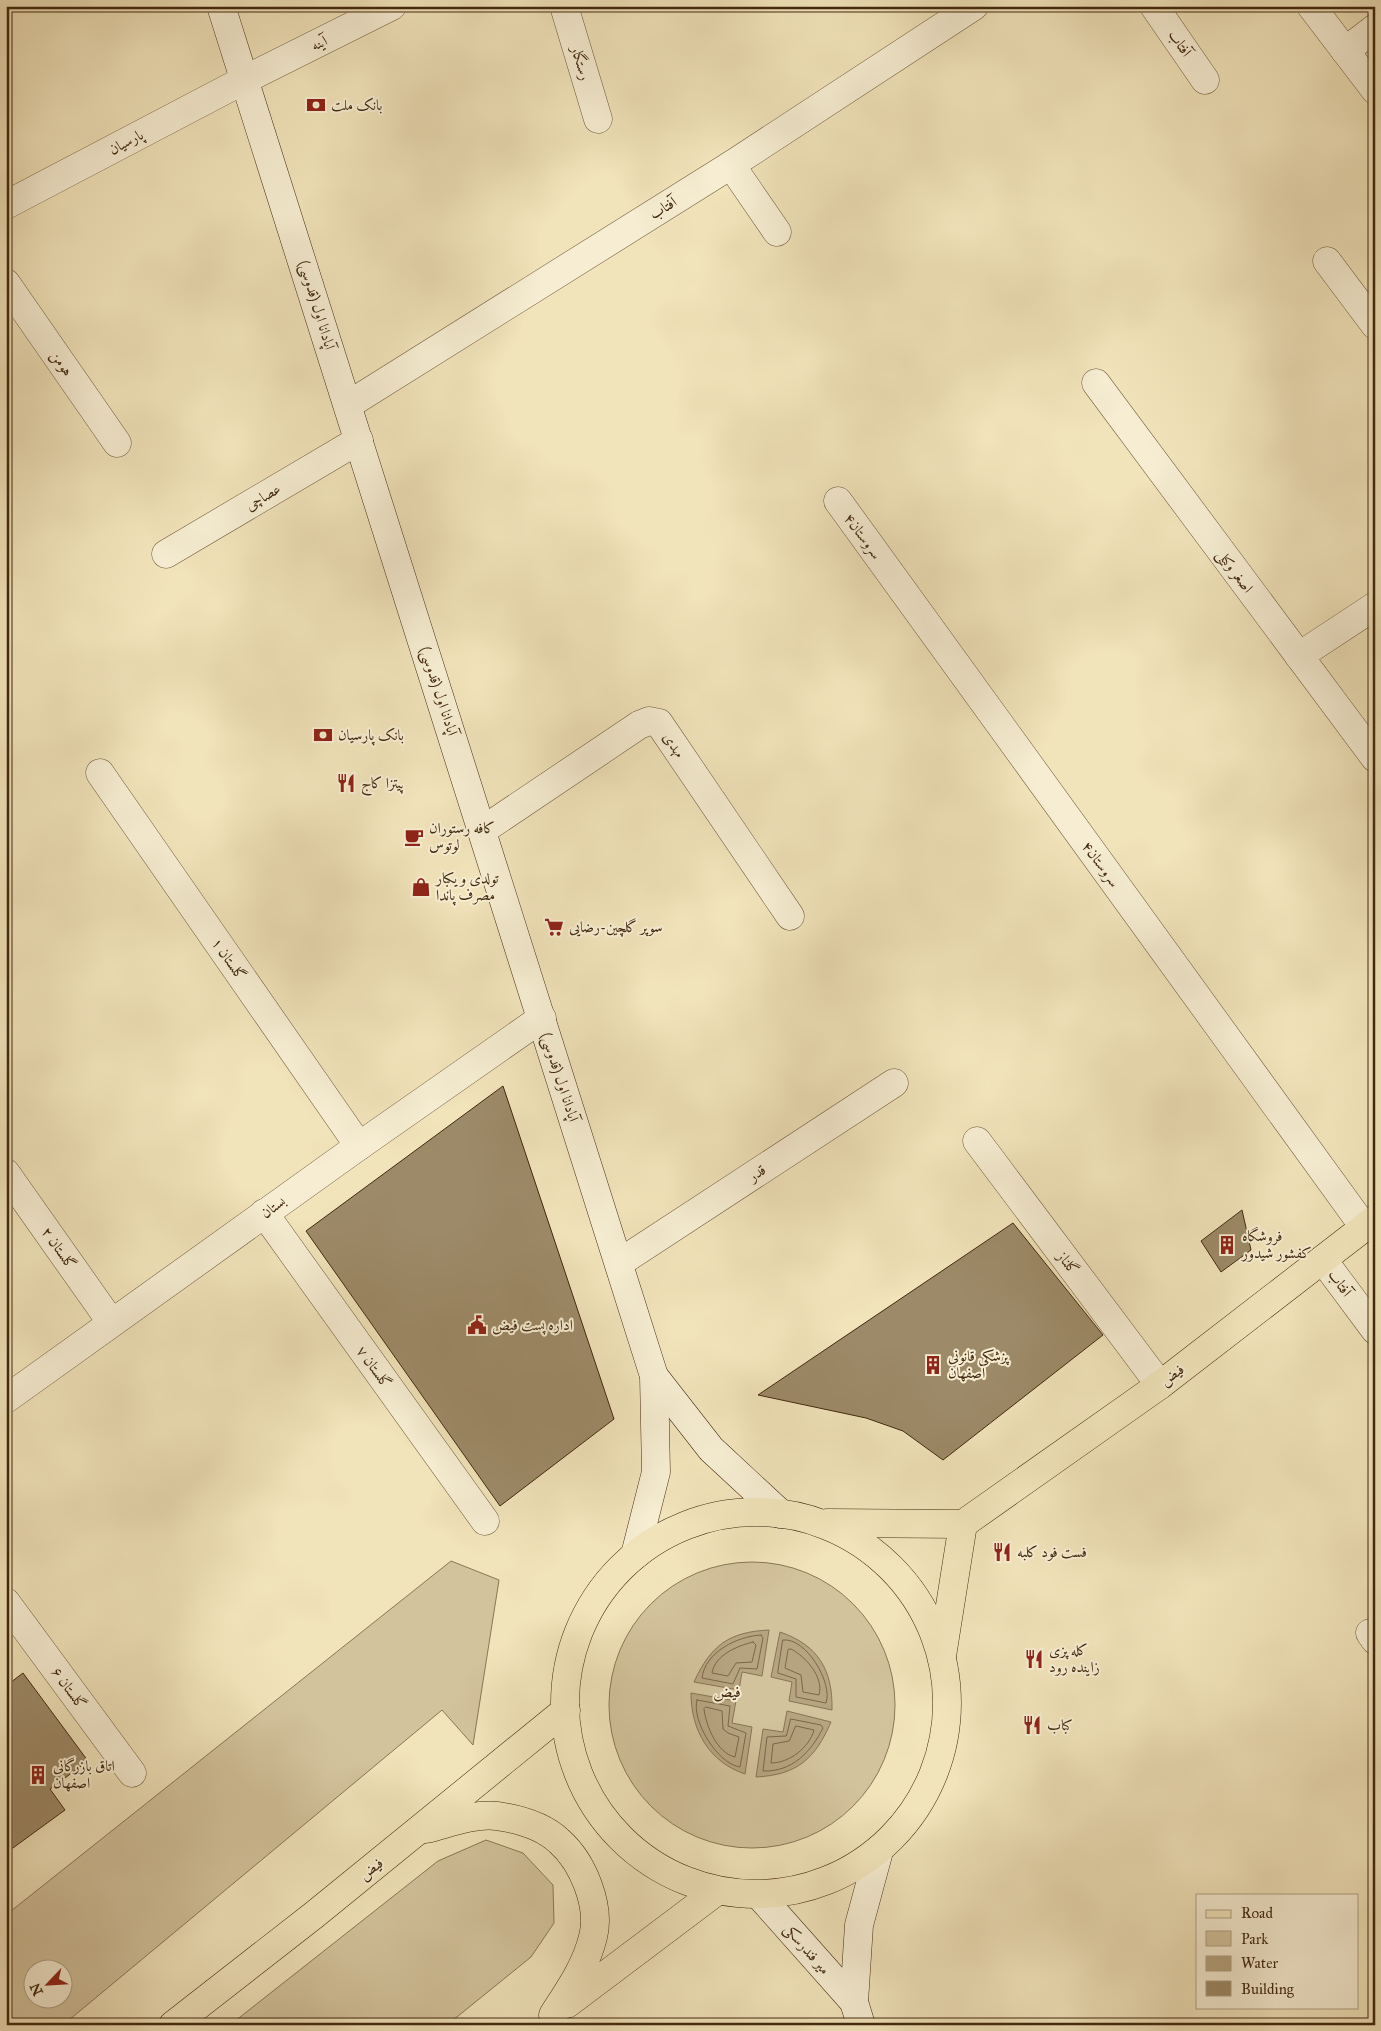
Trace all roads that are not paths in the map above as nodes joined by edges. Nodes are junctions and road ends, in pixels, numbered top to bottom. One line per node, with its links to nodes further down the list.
1 (221, 6): 9 (street, آپادانا اول (قدوسی))
2 (392, 6): 9 (street, آینه)
3 (564, 6): 12 (street, رستگار)
4 (974, 6): 13 (street, آفتاب)
5 (1154, 6): 10 (street, آفتاب)
6 (1311, 6): 8 (street)
7 (1375, 28): 8 (street)
8 (1345, 51): 11 (street)
9 (246, 79): 14 (street, پارسیان); 20 (street, آپادانا اول (قدوسی))
10 (1205, 80)
11 (1375, 90)
12 (598, 119)
13 (731, 166): 15 (street); 20 (street, آفتاب)
14 (6, 204)
15 (777, 232)
16 (1327, 261): 18 (street)
17 (6, 283): 22 (street, هومن)
18 (1372, 314)
19 (1096, 384): 26 (street, اصغر وکیلی)
20 (348, 405): 21 (street, آپادانا اول (قدوسی))
21 (359, 440): 24 (street, عصاچی); 29 (street, آپادانا اول (قدوسی))
22 (117, 442)
23 (838, 501): 37 (street, سروستان۴)
24 (166, 554)
25 (1375, 606): 26 (street)
26 (1299, 656): 27 (street, اصغر وکیلی)
27 (1375, 758)
28 (100, 773): 34 (street, گلستان ۱)
29 (483, 830): 30 (street, مهدی); 31 (street, آپادانا اول (قدوسی))
30 (790, 916)
31 (542, 1018): 34 (street, بستان); 39 (street, آپادانا اول (قدوسی))
32 (894, 1083): 39 (street, قدر)
33 (976, 1141): 43 (street, گلناز)
34 (359, 1146): 36 (street, بستان)
35 (6, 1173): 40 (street, گلستان ۲)
36 (264, 1213): 40 (street, بستان); 46 (street, گلستان ۷)
37 (1369, 1223): 38 (main road, فیض)
38 (1323, 1260): 41 (street, آفتاب); 43 (main road, فیض)
39 (619, 1263): 42 (street, آپادانا اول (قدوسی))
40 (111, 1322): 44 (street, بستان)
41 (1375, 1330)
42 (654, 1376): 45 (street); 49 (street)
43 (1160, 1385): 48 (main road, فیض)
44 (6, 1399)
45 (781, 1514): 47 (main road); 49 (main road)
46 (485, 1521)
47 (821, 1523): 48 (main road); 51 (main road)
48 (963, 1524): 51 (main road)
49 (635, 1555): 52 (main road)
50 (6, 1602): 53 (street, گلستان ۶)
51 (942, 1657): 55 (main road)
52 (566, 1710): 54 (main road, فیض); 56 (main road)
53 (132, 1773)
54 (417, 1831): 59 (main road); 60 (main road, فیض)
55 (879, 1851): 57 (main road); 58 (street)
56 (717, 1891): 57 (main road); 59 (main road)
57 (760, 1895): 58 (street, میر فندرسکی)
58 (858, 2014)
59 (547, 2020)
60 (173, 2025)

